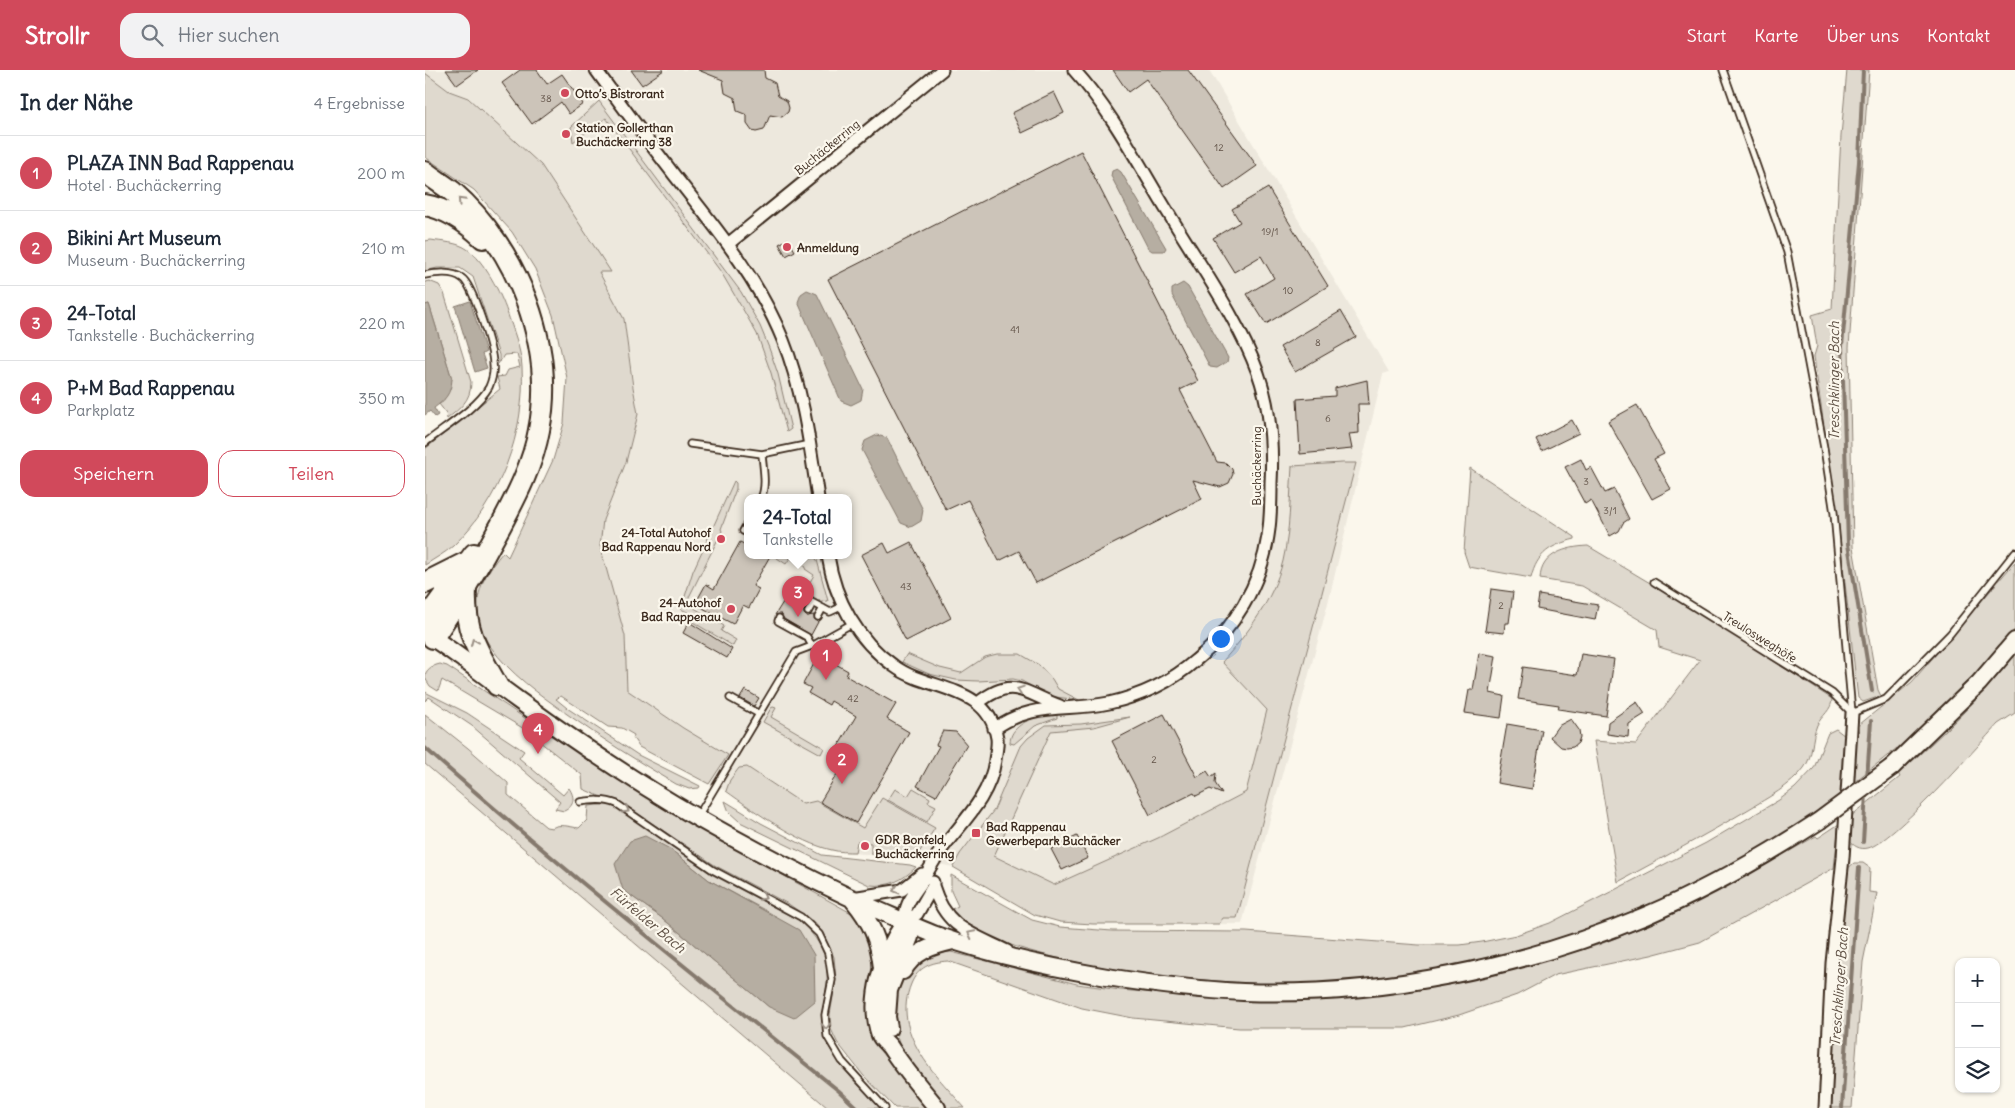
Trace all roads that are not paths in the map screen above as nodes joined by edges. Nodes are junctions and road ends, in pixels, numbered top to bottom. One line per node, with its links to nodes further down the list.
1 (596, 70): 7 (street)
2 (942, 70): 7 (street, Buchäckerring)
3 (1074, 70): 39 (street, Buchäckerring)
4 (1723, 70): 40 (lane)
5 (425, 172): 8 (highway, one-way to 5)
6 (425, 205): 8 (highway)
7 (729, 244): 12 (street)
8 (512, 268): 16 (highway)
9 (425, 275): 10 (lane)
10 (425, 443)
11 (690, 444): 13 (lane)
12 (810, 444): 13 (lane); 15 (street)
13 (762, 454): 14 (lane)
14 (762, 494)
15 (818, 494)
16 (503, 522): 19 (highway); 22 (highway)
17 (2015, 552): 40 (lane)
18 (828, 559): 27 (street)
19 (467, 562): 20 (highway); 33 (highway)
20 (425, 582)
21 (1654, 582): 40 (lane, Treulosweghöfe)
22 (466, 589): 33 (highway); 36 (highway, one-way to 22)
23 (802, 596): 24 (lane); 25 (lane); 26 (lane)
24 (789, 601)
25 (813, 603): 28 (lane); 29 (lane)
26 (797, 606)
27 (843, 606): 28 (lane); 32 (street)
28 (823, 608): 30 (lane)
29 (808, 612)
30 (818, 617)
31 (779, 618): 35 (lane)
32 (853, 623): 35 (lane); 38 (street)
33 (428, 634): 36 (main road)
34 (2015, 641): 50 (main road, bridge)
35 (812, 646): 41 (lane)
36 (497, 685): 44 (main road)
37 (730, 698): 41 (lane)
38 (978, 703): 39 (street, Buchäckerring, one-way to 38); 42 (street)
39 (1064, 707): 42 (street, Buchäckerring)
40 (1852, 713): 55 (street)
41 (759, 714): 44 (lane)
42 (995, 729): 45 (street)
43 (580, 802): 53 (lane, one-way to 53)
44 (697, 818): 47 (main road)
45 (932, 865): 46 (street); 47 (street, one-way to 47); 48 (street)
46 (933, 886): 48 (street); 50 (street, one-way to 46)
47 (852, 898): 48 (main road); 51 (main road)
48 (905, 922): 49 (main road); 51 (main road); 52 (main road)
49 (953, 941): 50 (main road); 52 (main road)
50 (1031, 962)
51 (882, 969): 52 (main road)
52 (890, 1040): 54 (main road)
53 (885, 1108)
54 (937, 1108)
55 (1825, 1108)

